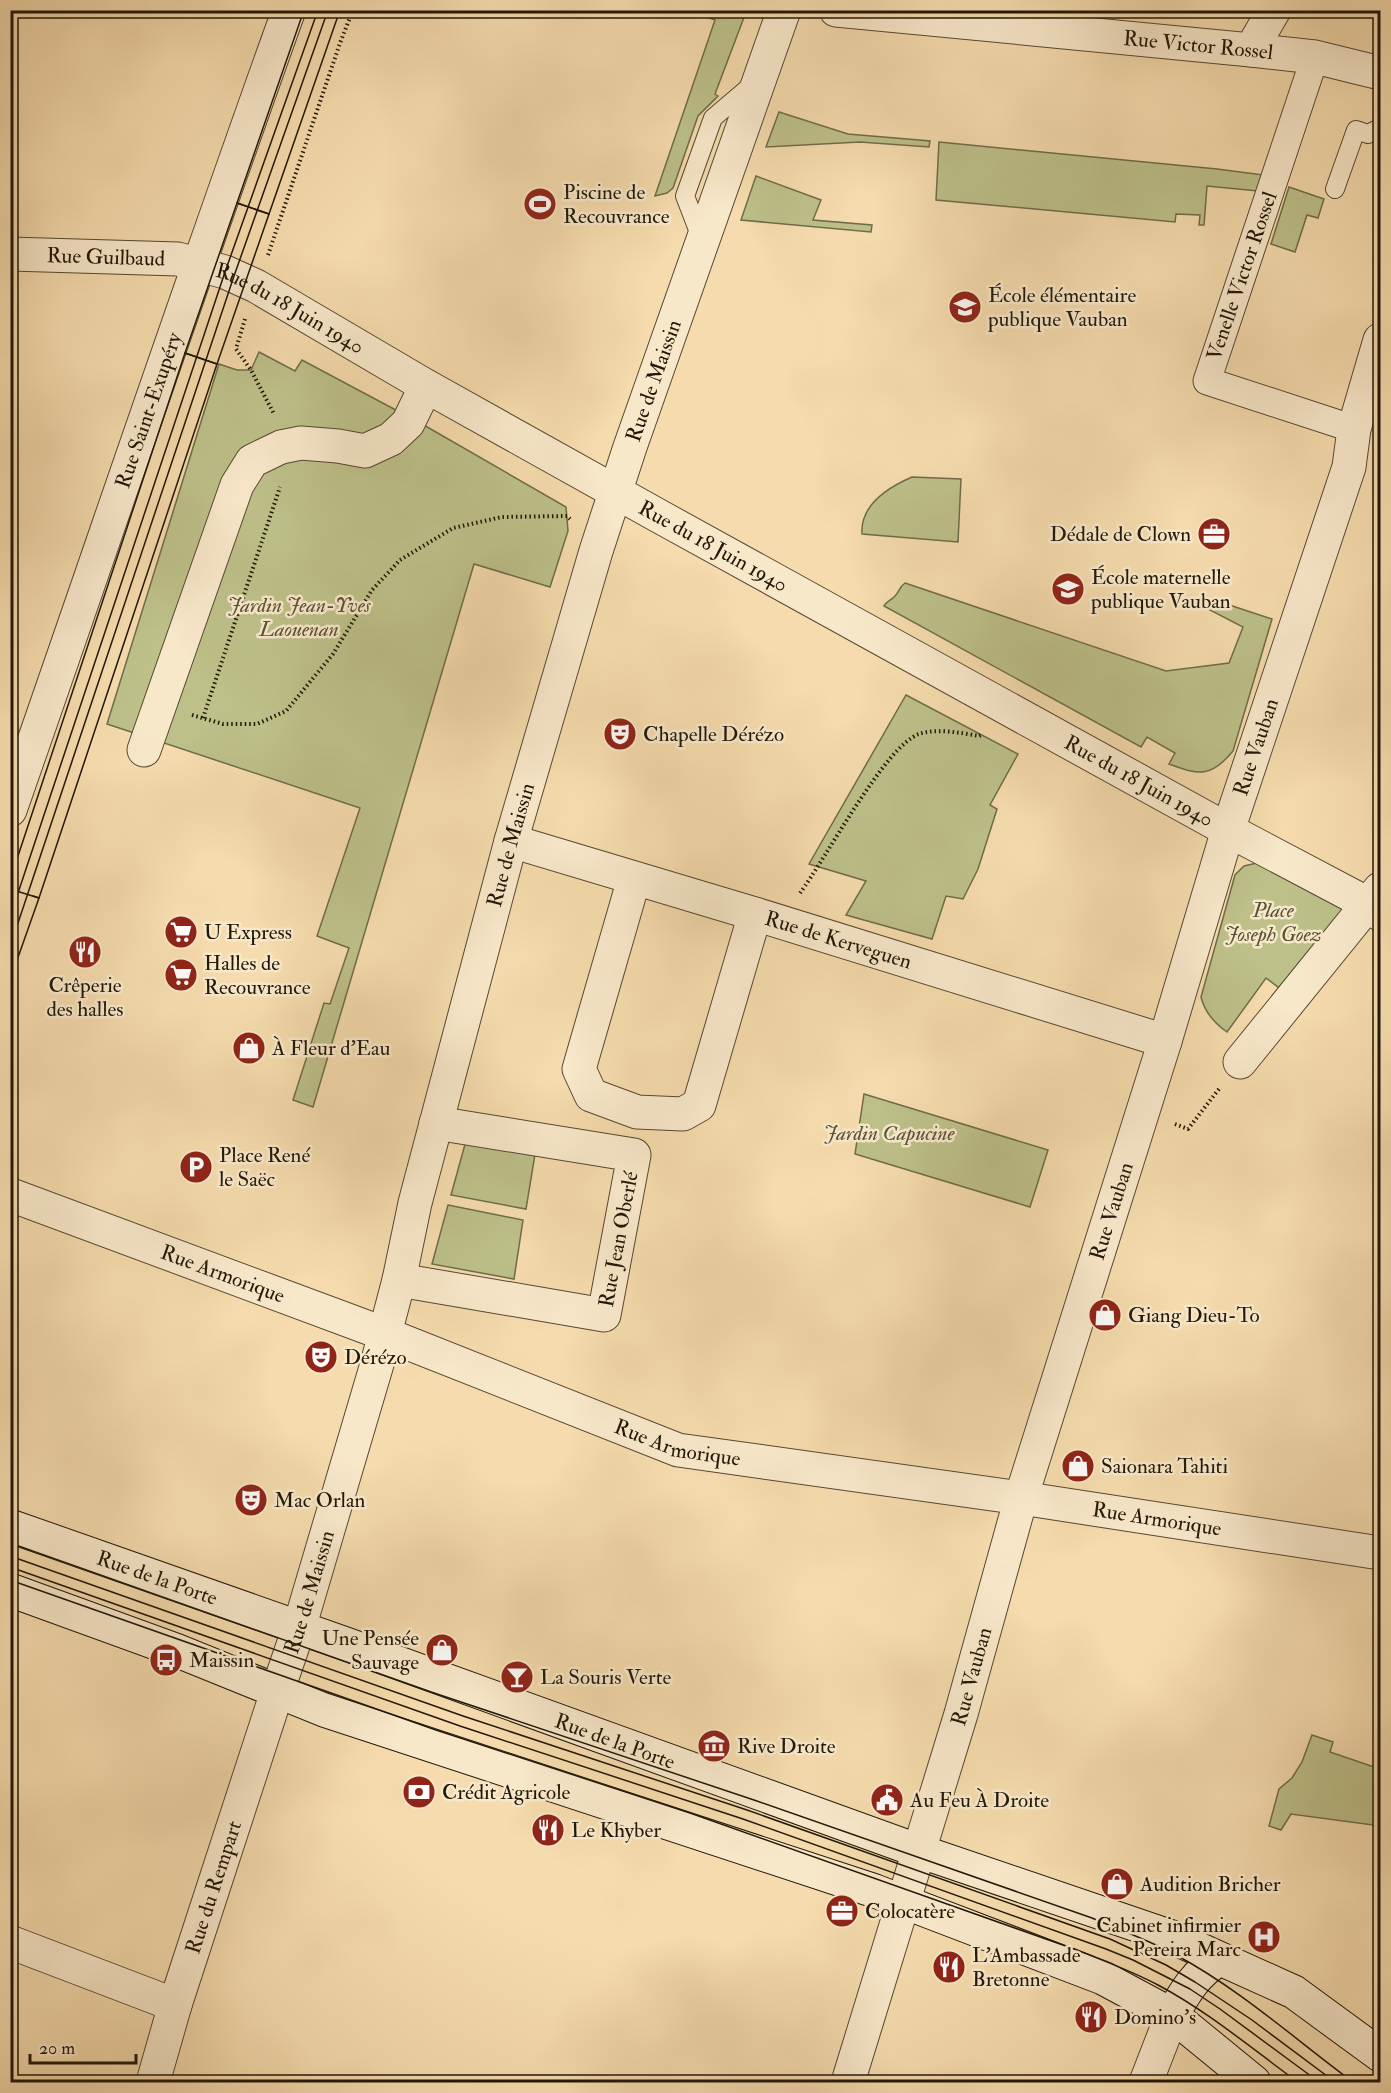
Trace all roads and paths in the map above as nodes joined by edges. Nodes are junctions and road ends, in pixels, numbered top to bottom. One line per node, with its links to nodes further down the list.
1 (289, 10): 13 (street, Rue Saint-Exupéry)
2 (353, 10): 12 (path)
3 (784, 10): 20 (street, Rue de Maissin)
4 (836, 10): 6 (street, Rue Victor Rossel)
5 (1274, 10): 6 (street)
6 (1251, 50): 7 (street, Rue Victor Rossel)
7 (1315, 57): 8 (street, Rue Victor Rossel); 18 (street, Venelle Victor Rossel)
8 (1380, 73)
9 (1380, 128): 10 (lane)
10 (1335, 189)
11 (10, 254): 13 (street, Rue Guilbaud)
12 (267, 258)
13 (200, 264): 16 (street, Rue du 18 Juin 1940); 26 (street, Rue Saint-Exupéry)
14 (245, 317): 17 (path)
15 (1380, 340): 18 (street, Rue Vauban)
16 (426, 386): 20 (street, Rue du 18 Juin 1940); 22 (street)
17 (279, 424)
18 (1354, 429): 27 (street, Rue Vauban)
19 (282, 479): 23 (path)
20 (615, 491): 27 (street, Rue du 18 Juin 1940); 28 (street, Rue de Maissin)
21 (574, 522): 23 (path)
22 (159, 705): 23 (path); 25 (street)
23 (203, 718)
24 (987, 729): 30 (path)
25 (144, 750)
26 (10, 810)
27 (1228, 830): 31 (street); 33 (street, Rue Vauban)
28 (511, 841): 29 (street, Rue de Kerveguen); 36 (street, Rue de Maissin)
29 (634, 879): 32 (street, Rue de Kerveguen); 32 (street)
30 (799, 895)
31 (1377, 903): 34 (street)
32 (755, 914): 33 (street, Rue de Kerveguen)
33 (1166, 1041): 35 (street, Rue Vauban)
34 (1240, 1062): 35 (path)
35 (1143, 1113): 40 (street, Rue Vauban)
36 (436, 1123): 38 (street, Rue de Maissin); 38 (street, Rue Jean Oberlé)
37 (11, 1195): 39 (street, Rue Armorique)
38 (399, 1280): 39 (street, Rue de Maissin)
39 (385, 1334): 40 (street, Rue Armorique); 44 (street, Rue de Maissin)
40 (1021, 1498): 42 (street, Rue Armorique); 46 (street, Rue Vauban)
41 (10, 1526): 44 (street, Rue de la Porte)
42 (1380, 1553)
43 (10, 1590): 45 (street)
44 (299, 1628): 45 (street, Rue de Maissin); 46 (street, Rue de la Porte)
45 (277, 1692): 47 (street); 50 (street, Rue du Rempart)
46 (919, 1851): 47 (street, Rue Vauban); 49 (street, Rue de la Porte)
47 (904, 1901): 51 (street); 54 (street, Rue Vauban)
48 (10, 1942): 50 (street)
49 (1219, 1959): 51 (street); 52 (street, Rue de la Porte)
50 (175, 2005): 53 (street, Rue du Rempart)
51 (1172, 2015): 55 (street); 56 (street)
52 (1380, 2055)
53 (153, 2082)
54 (848, 2082)
55 (1146, 2082)
56 (1254, 2082)

